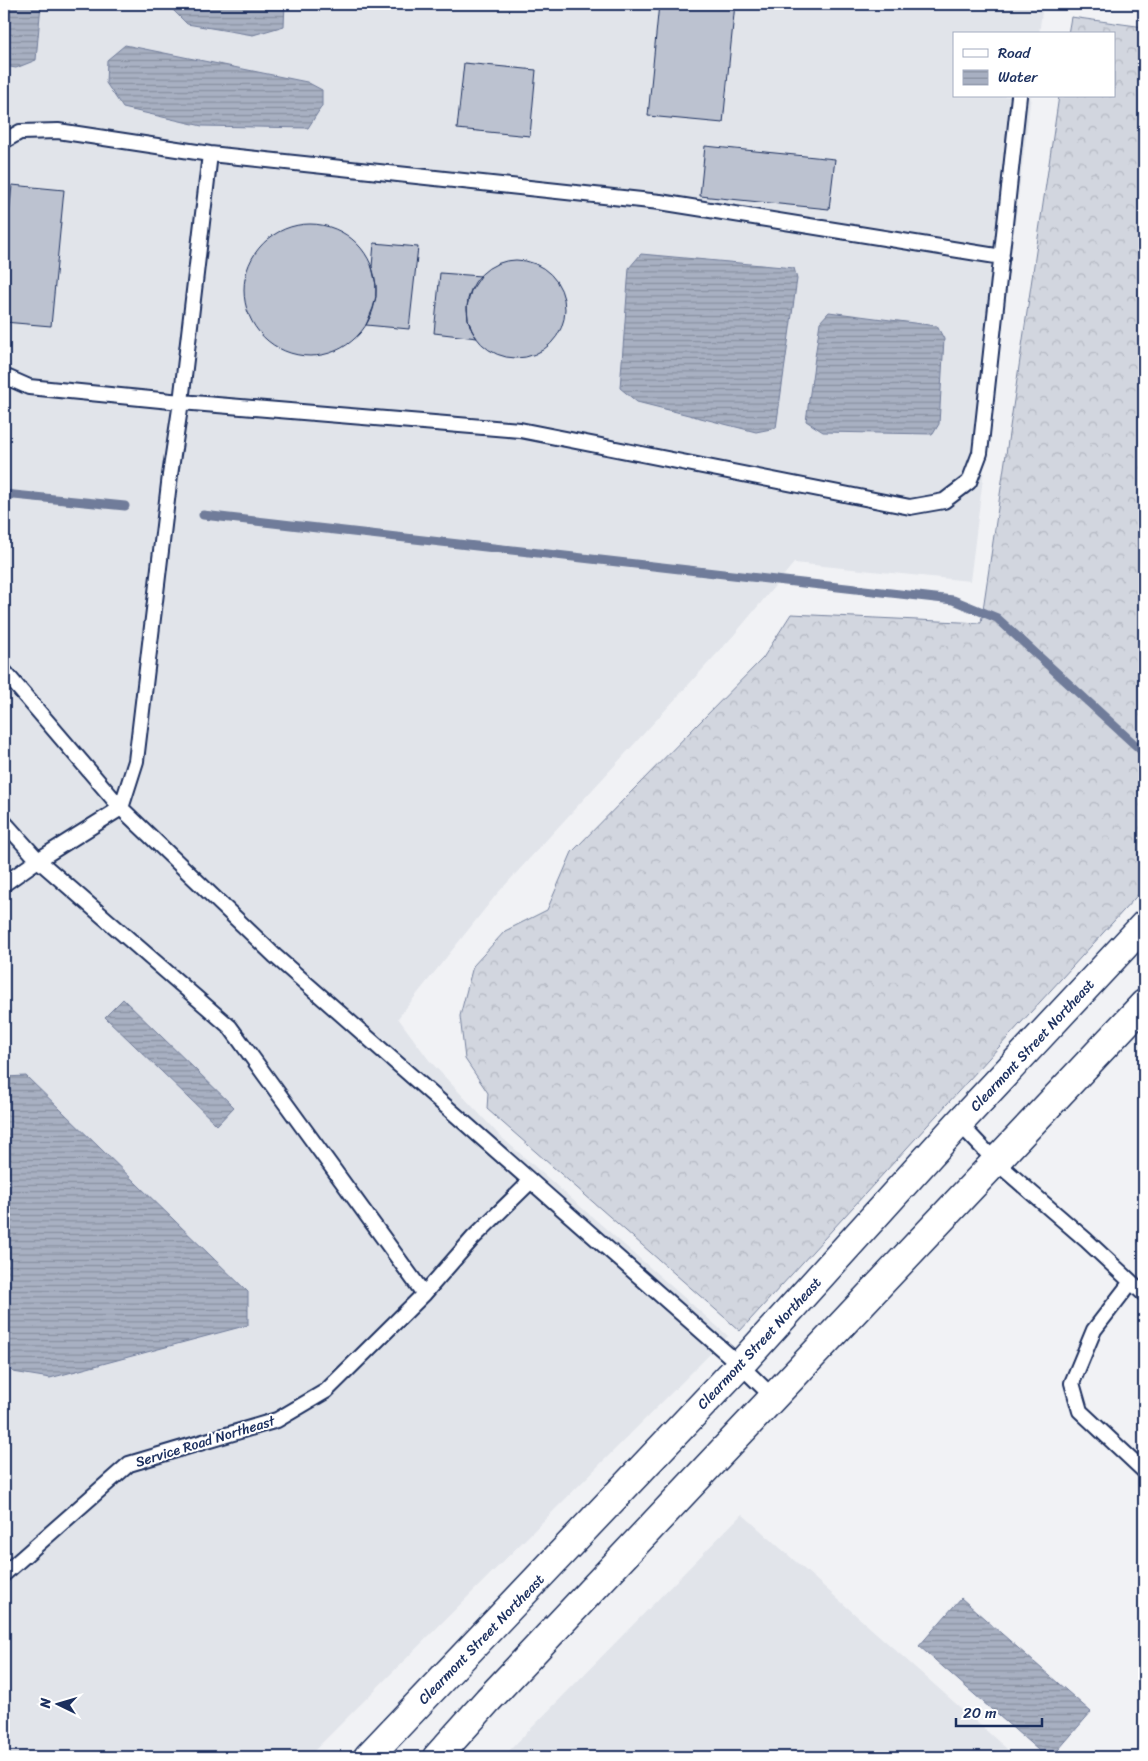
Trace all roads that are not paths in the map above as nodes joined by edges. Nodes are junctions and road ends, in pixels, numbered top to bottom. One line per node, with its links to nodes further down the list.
1 (1019, 98): 4 (lane)
2 (4, 140): 3 (lane)
3 (210, 154): 4 (lane); 6 (lane)
4 (1002, 257): 6 (lane)
5 (4, 376): 6 (lane)
6 (181, 402): 8 (lane)
7 (4, 671): 8 (lane)
8 (121, 808): 10 (lane); 16 (lane)
9 (4, 822): 10 (lane)
10 (38, 860): 11 (lane); 18 (lane)
11 (4, 884)
12 (1144, 925): 14 (street, Clearmont Street Northeast)
13 (1144, 1004): 15 (street)
14 (959, 1123): 15 (lane); 20 (street, Clearmont Street Northeast)
15 (996, 1162): 17 (lane); 21 (street)
16 (530, 1181): 18 (lane, Service Road Northeast); 20 (lane)
17 (1131, 1282): 19 (lane); 22 (lane)
18 (424, 1294): 23 (lane, Service Road Northeast)
19 (1144, 1294)
20 (740, 1365): 21 (lane); 24 (street, Clearmont Street Northeast)
21 (774, 1398): 25 (street)
22 (1144, 1471)
23 (4, 1574)
24 (368, 1757)
25 (437, 1757)

